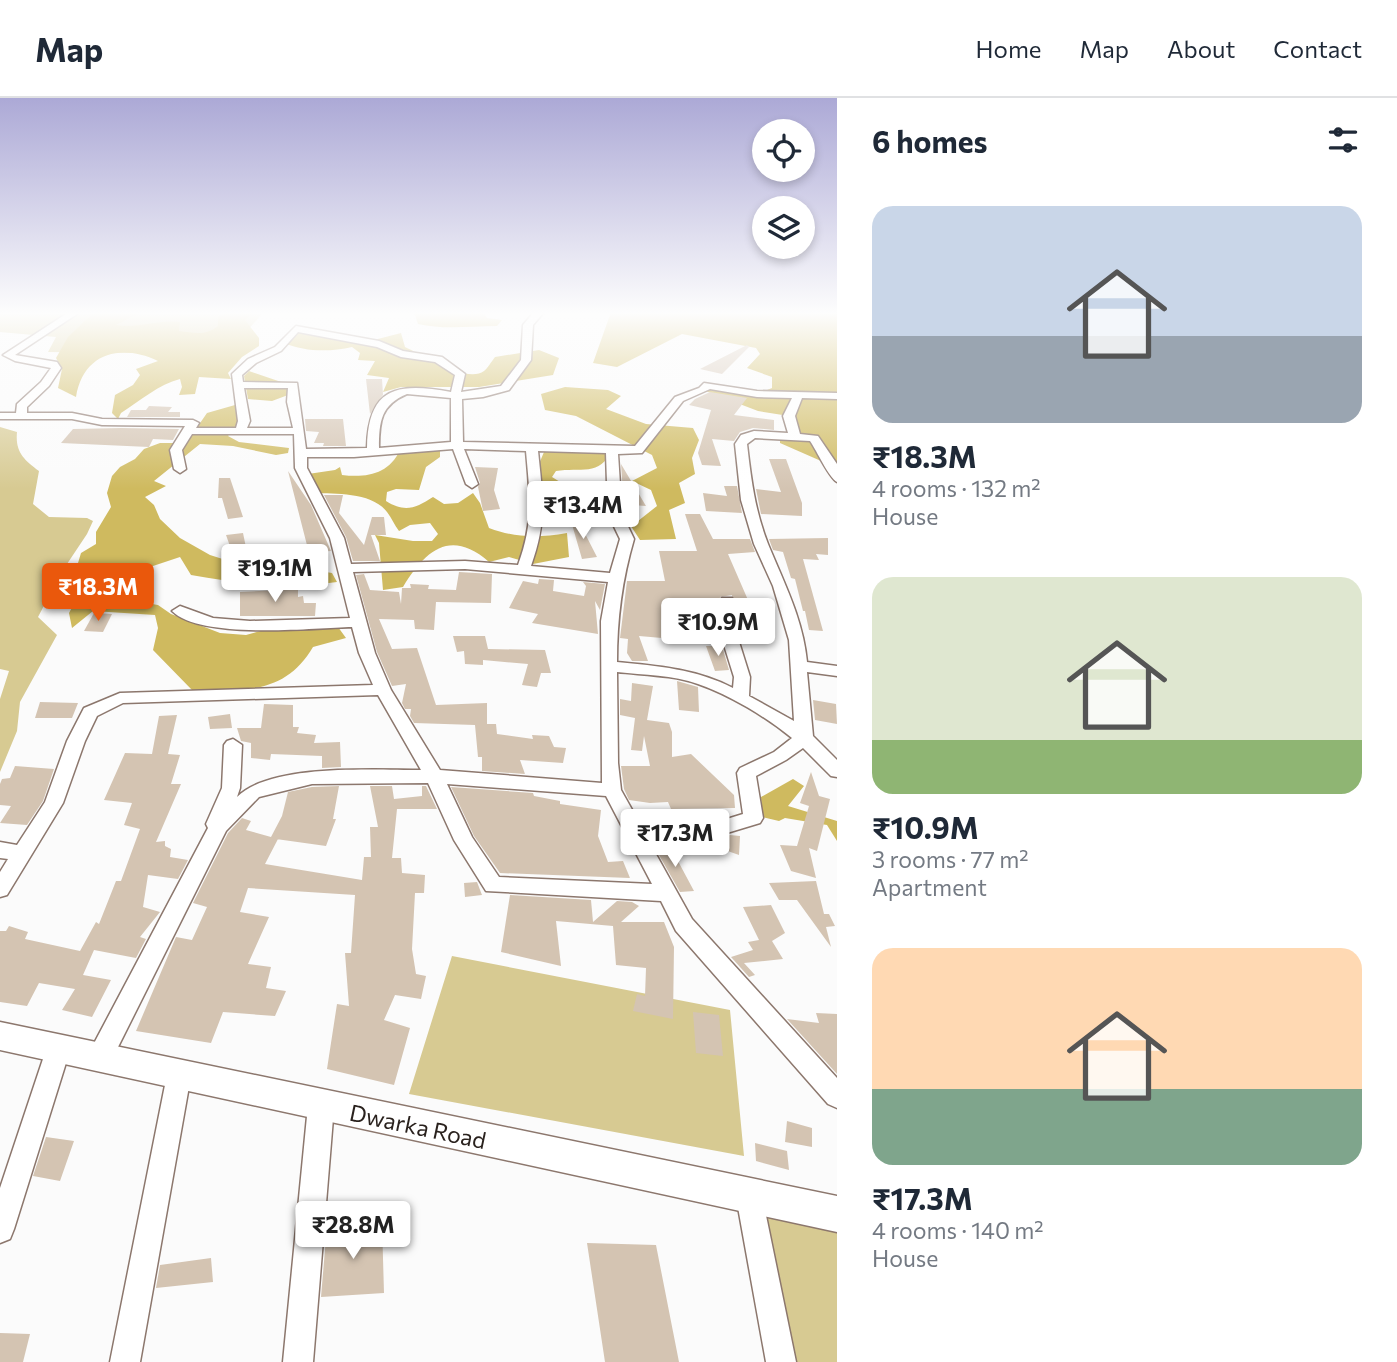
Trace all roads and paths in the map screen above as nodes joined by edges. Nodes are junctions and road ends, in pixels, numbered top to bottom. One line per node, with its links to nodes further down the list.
1 (54, 371): 9 (street)
2 (240, 371): 5 (street)
3 (456, 371): 6 (street)
4 (518, 371): 6 (street)
5 (240, 385): 12 (street); 13 (street)
6 (457, 396): 15 (street); 18 (street)
7 (798, 396): 8 (street); 14 (street); 17 (street)
8 (837, 396)
9 (22, 415): 10 (street); 11 (street)
10 (0, 416)
11 (188, 431): 12 (street); 20 (street)
12 (240, 432): 13 (street)
13 (300, 432): 19 (street)
14 (795, 436): 21 (street); 30 (street)
15 (457, 445): 16 (street); 18 (street); 22 (street)
16 (532, 448): 17 (street); 24 (street)
17 (612, 450): 25 (street)
18 (373, 452): 19 (street)
19 (301, 453): 23 (street)
20 (180, 469)
21 (837, 478)
22 (472, 484)
23 (345, 568): 24 (street); 28 (street)
24 (523, 570): 25 (street)
25 (616, 578): 29 (street)
26 (727, 601): 33 (street)
27 (180, 611): 28 (street)
28 (359, 622): 32 (street)
29 (611, 666): 33 (street); 38 (street)
30 (800, 666): 31 (street); 34 (street)
31 (837, 671)
32 (383, 690): 37 (street); 41 (street)
33 (740, 698): 34 (street)
34 (804, 738): 36 (street); 39 (street)
35 (233, 745): 42 (street)
36 (837, 771)
37 (434, 776): 38 (street); 42 (street); 44 (street)
38 (612, 790): 39 (street)
39 (633, 831): 44 (street)
40 (0, 850): 41 (street)
41 (23, 853): 43 (street)
42 (205, 853): 47 (street)
43 (0, 889)
44 (667, 893): 49 (street)
45 (0, 1036): 46 (street, Dwarka Road)
46 (58, 1050): 47 (street, Dwarka Road); 53 (street)
47 (99, 1059): 48 (street, Dwarka Road)
48 (179, 1075): 50 (street, Dwarka Road); 54 (street)
49 (837, 1096)
50 (321, 1106): 51 (street, Dwarka Road); 55 (street)
51 (750, 1196): 52 (street, Dwarka Road); 56 (street)
52 (837, 1214)
53 (0, 1230)
54 (125, 1362)
55 (298, 1362)
56 (781, 1362)

